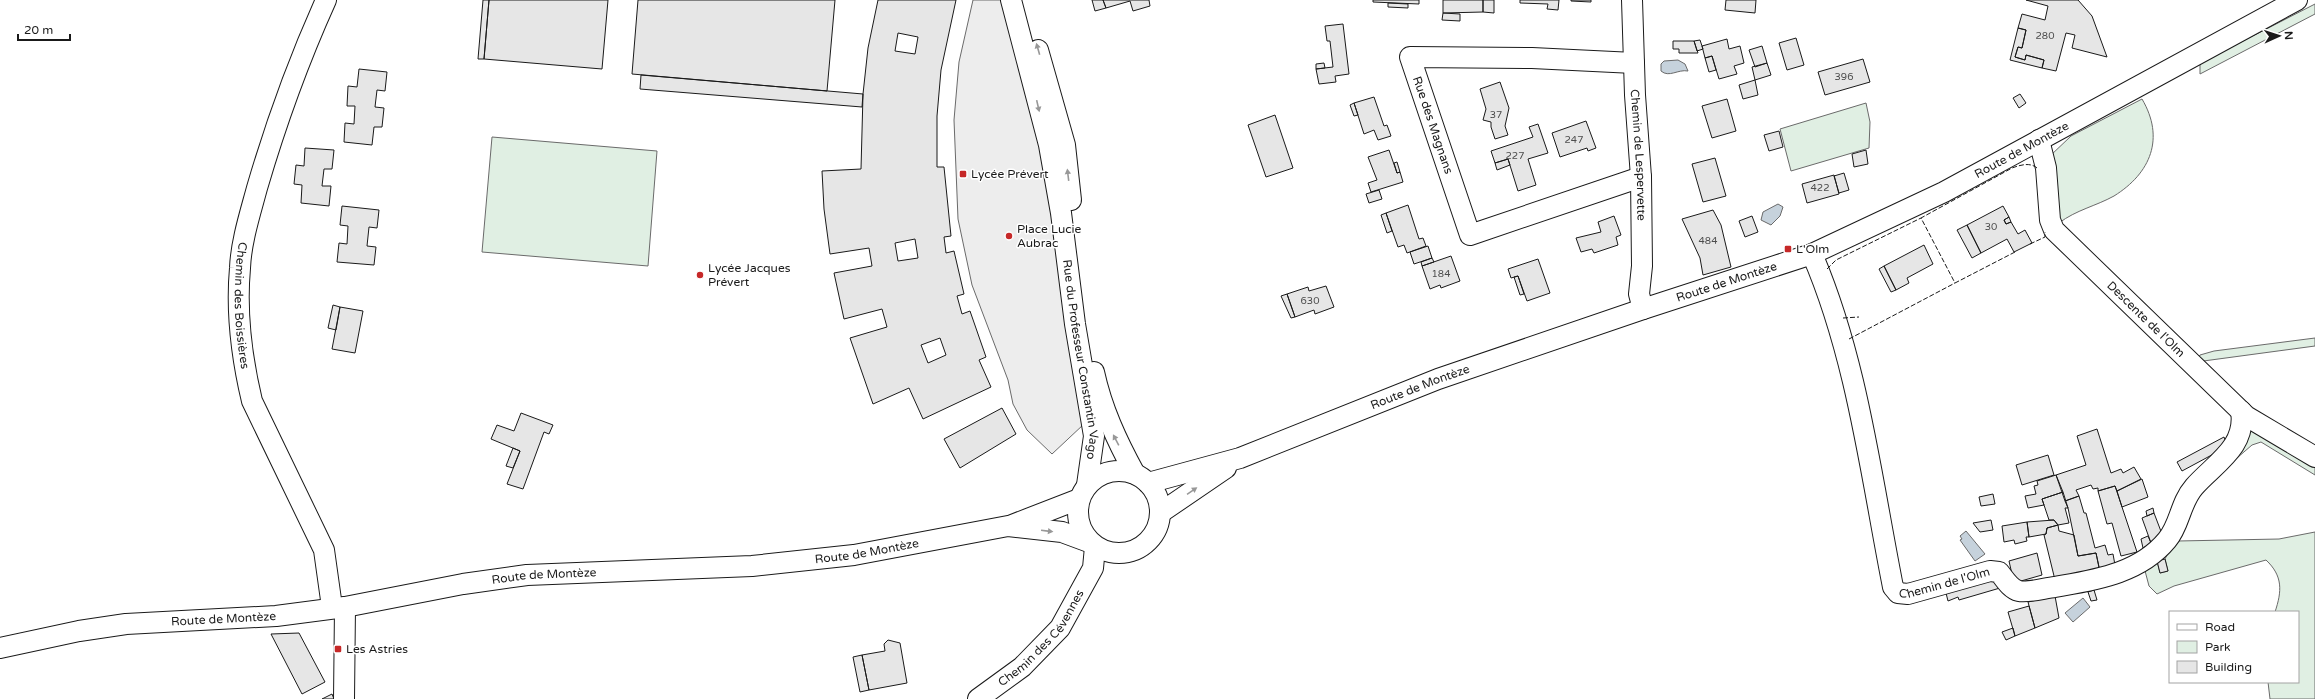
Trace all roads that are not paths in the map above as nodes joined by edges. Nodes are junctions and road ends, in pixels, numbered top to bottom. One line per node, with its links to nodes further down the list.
1 (326, 0): 19 (street, Chemin des Boissières)
2 (1011, 0): 15 (street, Rue du Professeur Constantin Vago, one-way to 15)
3 (1023, 0): 14 (street, Rue du Professeur Constantin Vago, one-way to 3)
4 (1632, 0): 6 (street, Chemin de Lespervette)
5 (2297, 0): 7 (street, Route de Montèze)
6 (1634, 63): 8 (street, Chemin de Lespervette); 8 (street, Rue des Magnans)
7 (2039, 140): 9 (street, Route de Montèze); 11 (street, Descente de l'Olm)
8 (1640, 177): 10 (street, Chemin de Lespervette)
9 (1812, 254): 10 (street, Route de Montèze); 11 (street, Chemin de l'Olm)
10 (1643, 309): 13 (street, Route de Montèze)
11 (2241, 411): 12 (street, Descente de l'Olm)
12 (2315, 457)
13 (1240, 458): 14 (street, Route de Montèze); 16 (street, Route de Montèze, one-way to 13)
14 (1141, 478): 15 (street); 16 (street)
15 (1083, 492): 17 (street); 18 (street)
16 (1160, 513): 18 (street)
17 (1008, 526): 18 (street, Route de Montèze, one-way to 18); 19 (street, Route de Montèze)
18 (1099, 547): 22 (street, Chemin des Cévennes)
19 (338, 607): 20 (street, Route de Montèze); 21 (street, Chemin des Boissières)
20 (0, 648)
21 (344, 699)
22 (978, 699)

